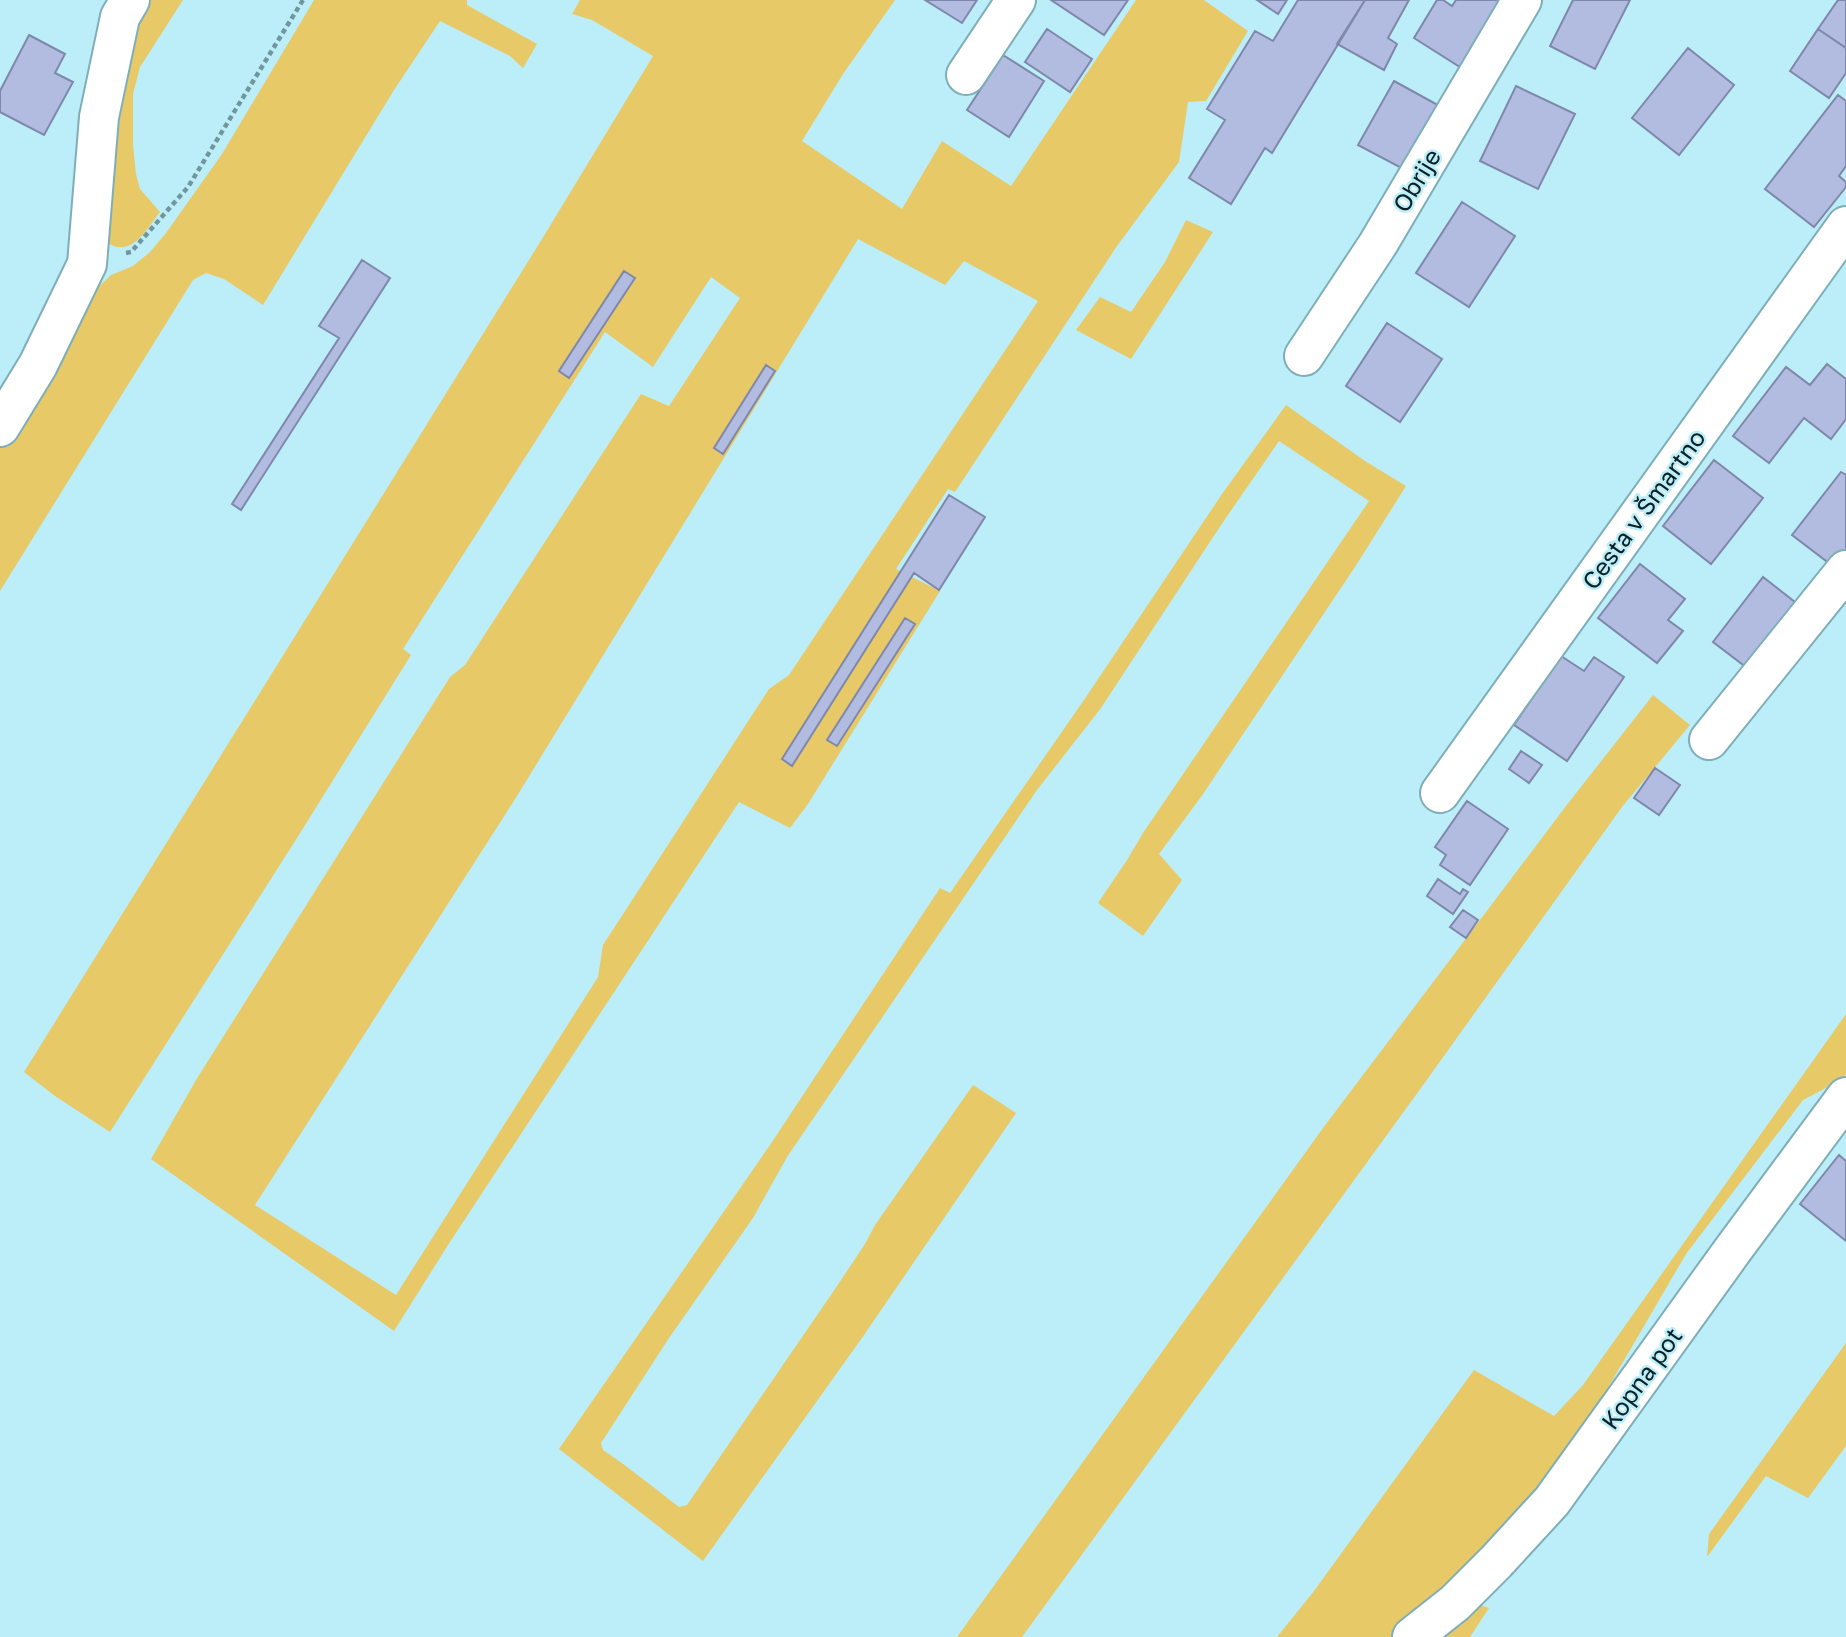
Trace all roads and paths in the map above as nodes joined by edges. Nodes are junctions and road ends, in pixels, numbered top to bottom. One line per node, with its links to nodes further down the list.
1 (130, 0): 7 (street)
2 (303, 0): 7 (path)
3 (1016, 0): 5 (street)
4 (1522, 0): 8 (street, Obrije)
5 (966, 75)
6 (1846, 226): 12 (street, Cesta v Šmartno)
7 (87, 264): 9 (street)
8 (1304, 356)
9 (0, 427)
10 (1846, 570): 11 (street)
11 (1709, 740)
12 (1440, 793)
13 (1846, 1097): 14 (street, Kopna pot)
14 (1412, 1637)

